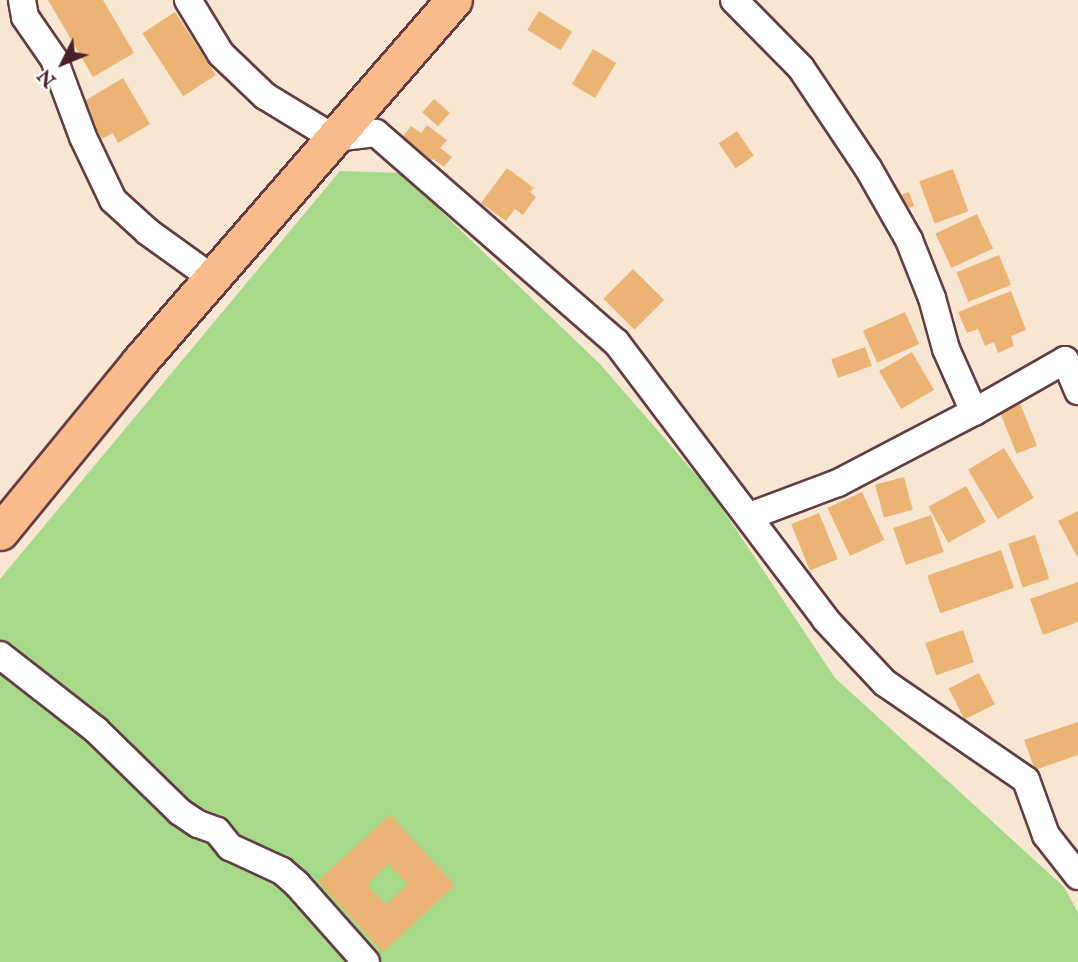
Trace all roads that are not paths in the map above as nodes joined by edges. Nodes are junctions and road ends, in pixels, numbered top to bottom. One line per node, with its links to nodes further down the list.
1 (22, 0): 6 (street)
2 (188, 0): 5 (street)
3 (454, 0): 5 (main road)
4 (734, 0): 8 (street)
5 (334, 138): 6 (main road); 9 (street)
6 (212, 278): 10 (main road)
7 (1078, 391): 8 (street)
8 (974, 412): 9 (street)
9 (750, 516): 12 (street)
10 (0, 532)
11 (0, 655): 13 (street)
12 (1078, 876)
13 (366, 962)

